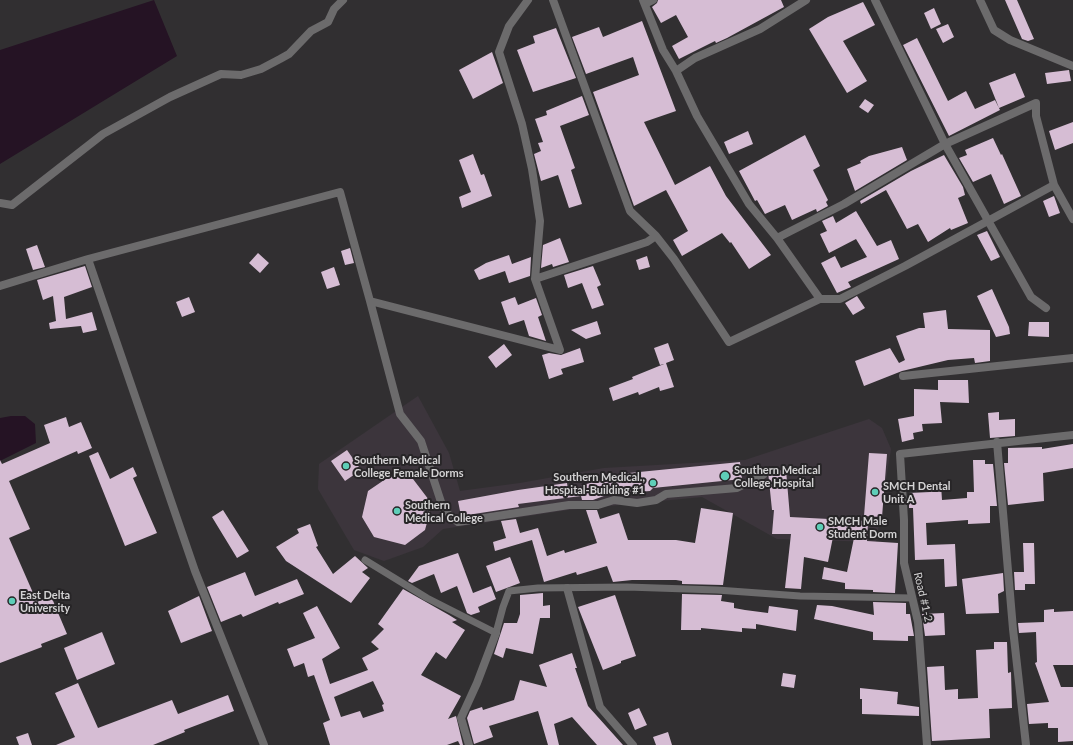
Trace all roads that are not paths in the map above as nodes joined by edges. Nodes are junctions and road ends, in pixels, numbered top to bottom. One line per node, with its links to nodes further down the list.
1 (343, 0): 13 (street)
2 (528, 0): 19 (street)
3 (554, 0): 16 (street)
4 (652, 0): 8 (street)
5 (806, 0): 10 (street)
6 (875, 0): 11 (street)
7 (980, 0): 9 (street)
8 (644, 2): 10 (street)
9 (1073, 66)
10 (676, 71): 17 (street)
11 (945, 144): 12 (street); 15 (street); 17 (street)
12 (1054, 185): 14 (street); 15 (street)
13 (0, 203)
14 (1073, 220)
15 (988, 221): 21 (street); 23 (street)
16 (656, 236): 19 (street); 21 (street)
17 (777, 238): 21 (street)
18 (88, 259): 20 (street); 22 (street); 33 (street)
19 (535, 279): 22 (street)
20 (0, 286)
21 (820, 299)
22 (370, 301): 28 (street)
23 (1046, 308)
24 (1073, 358): 25 (street)
25 (903, 376)
26 (1073, 435): 27 (street)
27 (997, 442): 31 (street, Road #1-2); 37 (street)
28 (763, 475)
29 (365, 560): 32 (lane)
30 (567, 588): 31 (lane); 32 (lane); 35 (street)
31 (912, 598): 36 (street, Road #1-2)
32 (496, 633): 34 (street)
33 (264, 745)
34 (469, 745)
35 (633, 745)
36 (927, 745)
37 (1026, 745)

